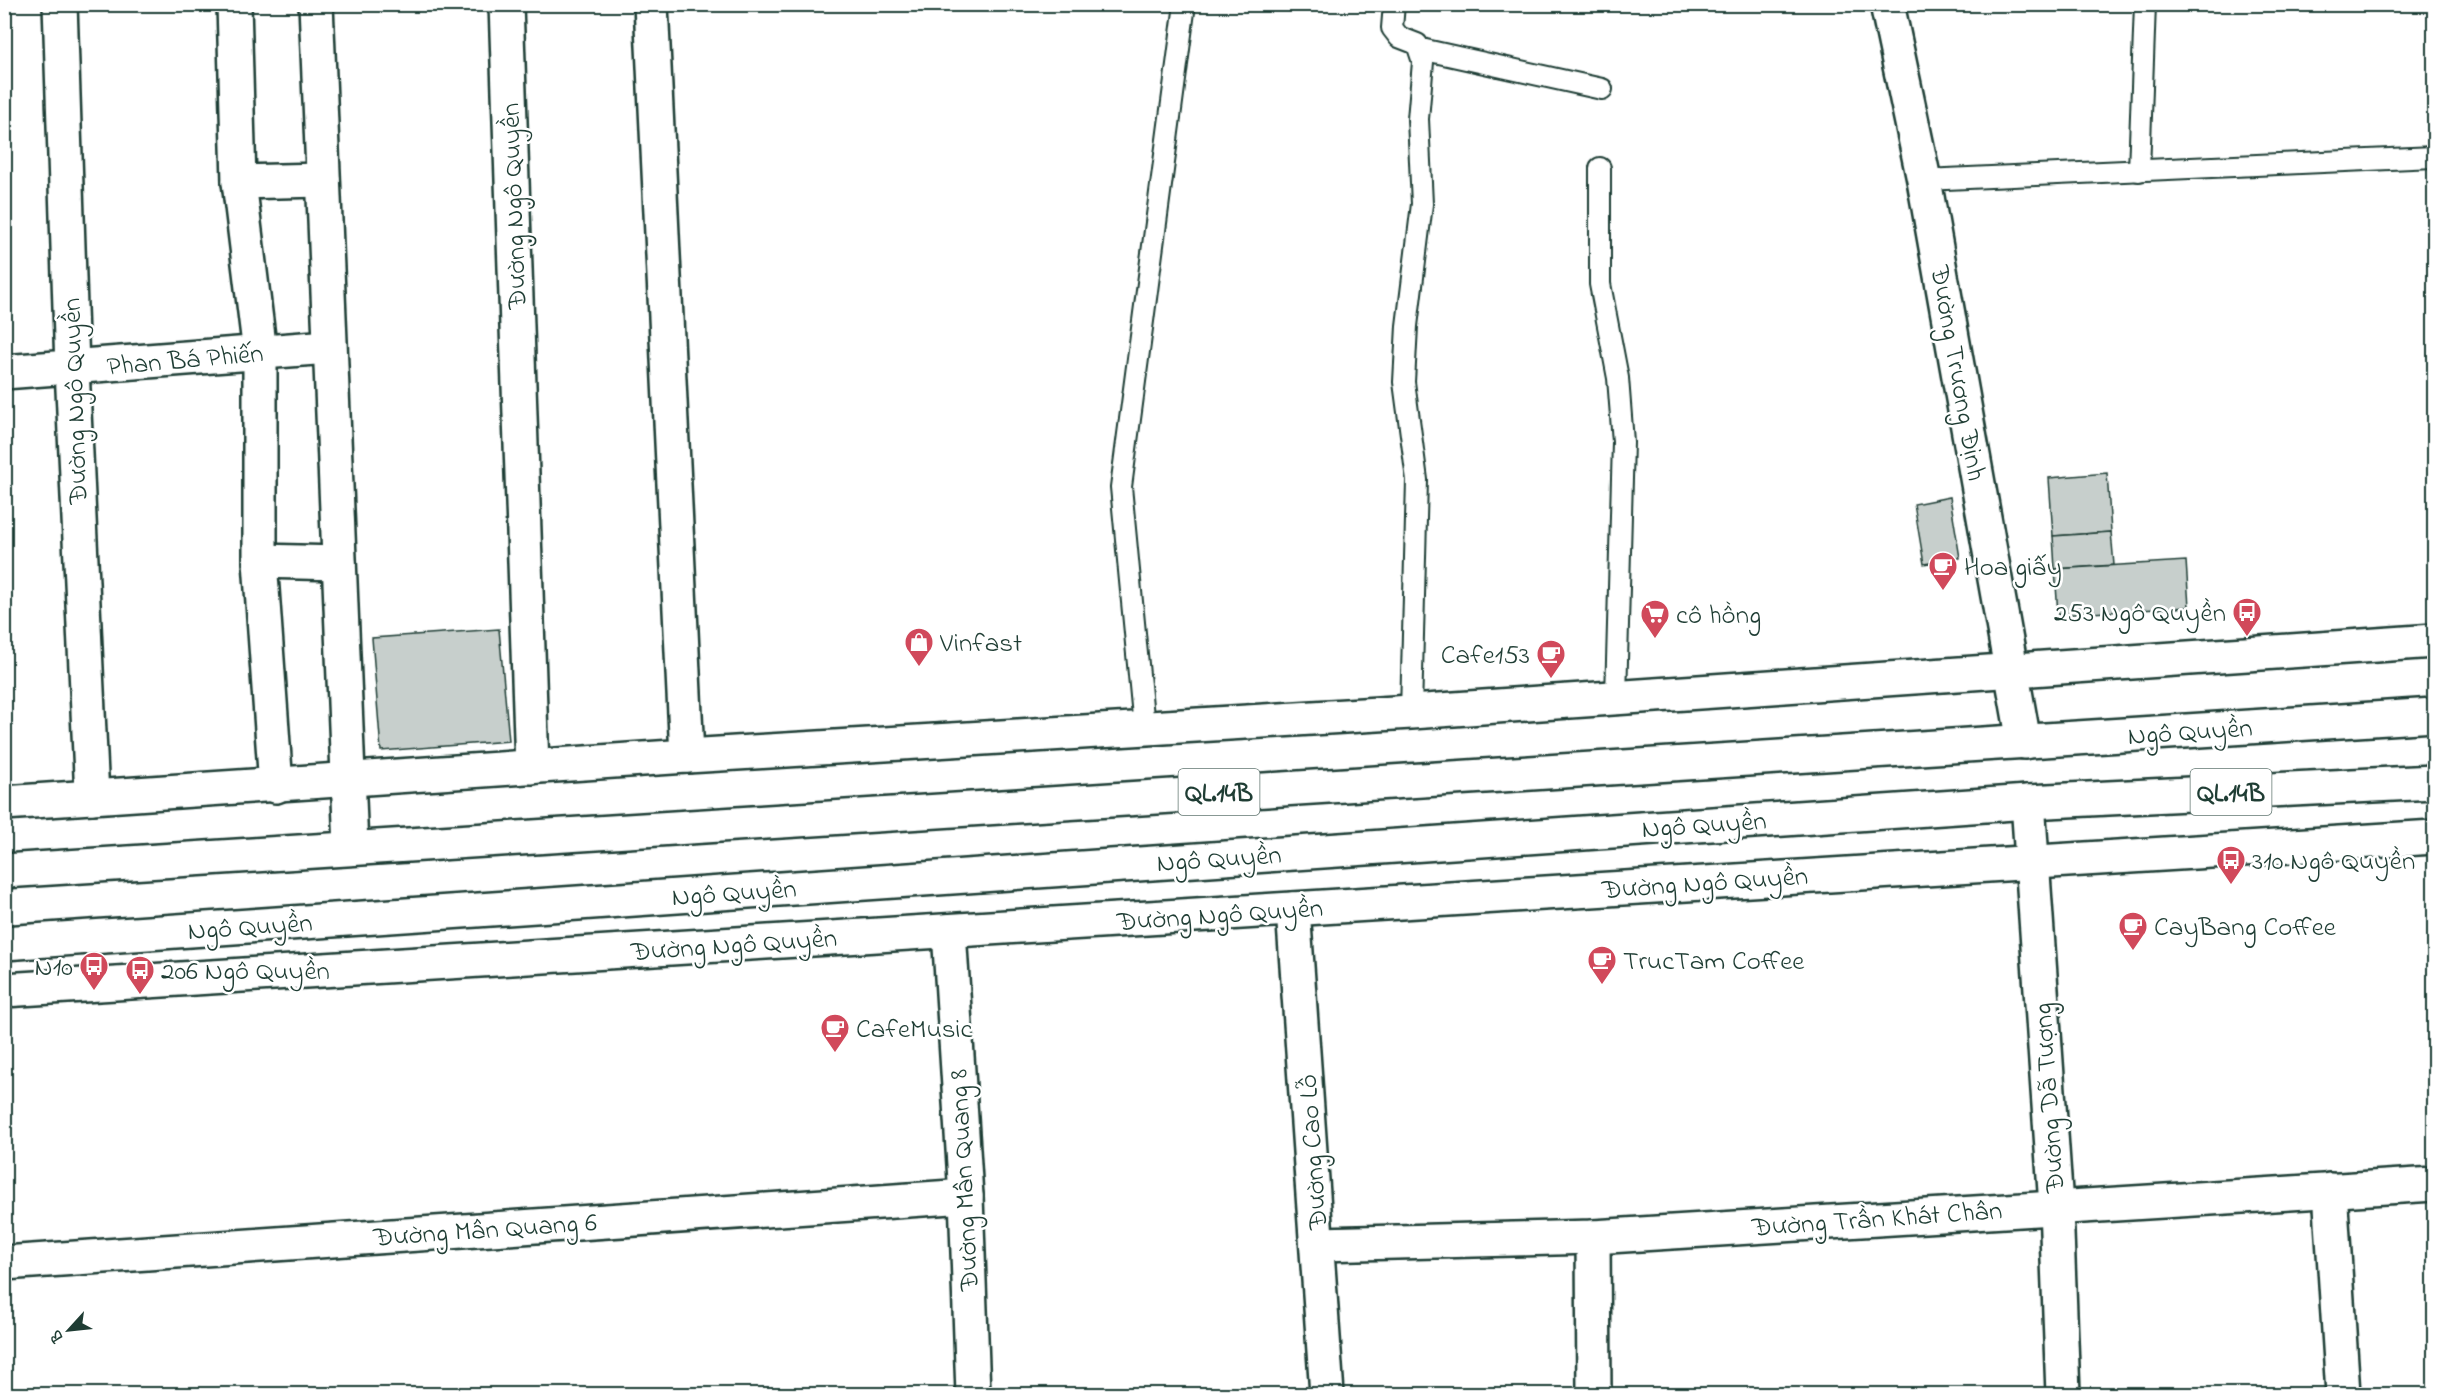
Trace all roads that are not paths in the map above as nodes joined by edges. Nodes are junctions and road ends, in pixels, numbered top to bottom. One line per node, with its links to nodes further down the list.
1 (60, 4): 20 (main road, Đường Ngô Quyền)
2 (234, 4): 17 (main road)
3 (316, 4): 15 (main road)
4 (506, 4): 32 (main road, Đường Ngô Quyền)
5 (651, 4): 31 (main road)
6 (1185, 4): 29 (lane)
7 (1394, 4): 10 (lane)
8 (1887, 4): 16 (main road, Đường Trương Định)
9 (2145, 4): 14 (lane)
10 (1421, 49): 11 (lane); 27 (lane)
11 (1602, 89)
12 (2434, 157): 14 (lane)
13 (1600, 168): 26 (lane)
14 (2139, 171): 16 (lane)
15 (323, 180): 17 (main road); 18 (main road)
16 (1924, 180): 25 (main road, Đường Trương Định)
17 (239, 182): 19 (main road)
18 (329, 347): 19 (main road, Phan Bá Phiến); 23 (main road)
19 (260, 353): 20 (main road, Phan Bá Phiến); 22 (main road)
20 (72, 368): 21 (main road, Phan Bá Phiến); 36 (main road, Đường Ngô Quyền)
21 (4, 372)
22 (260, 561): 23 (main road); 35 (main road)
23 (339, 563): 33 (main road)
24 (2434, 641): 25 (main road)
25 (2013, 670): 26 (main road); 30 (main road, Đường Trương Định)
26 (1616, 696): 27 (main road)
27 (1411, 712): 29 (main road)
28 (2434, 715): 30 (main road, Ngô Quyền / QL.14B)
29 (1144, 727): 31 (main road)
30 (2024, 742): 40 (main road, Ngô Quyền / QL.14B)
31 (687, 756): 32 (main road)
32 (532, 767): 33 (main road)
33 (348, 781): 35 (main road); 40 (main road)
34 (2434, 782): 37 (main road, Ngô Quyền / QL.14B)
35 (276, 786): 36 (main road)
36 (92, 797): 38 (main road)
37 (2028, 802): 41 (main road, Đường Dã Tượng); 45 (main road, Ngô Quyền / QL.14B)
38 (4, 803)
39 (2434, 837): 41 (main road, Đường Ngô Quyền)
40 (351, 847): 42 (main road, Ngô Quyền / QL.14B)
41 (2032, 860): 43 (main road, Đường Ngô Quyền); 50 (main road, Đường Dã Tượng)
42 (4, 871)
43 (1293, 909): 44 (main road, Đường Ngô Quyền); 52 (main road, Đường Cao Lỗ)
44 (949, 931): 46 (main road, Đường Ngô Quyền); 49 (main road, Đường Mân Quang 8)
45 (4, 943)
46 (4, 990)
47 (2434, 1184): 48 (main road, Đường Trần Khát Chân)
48 (2330, 1190): 50 (main road, Đường Trần Khát Chân); 58 (main road)
49 (966, 1196): 53 (main road, Đường Mân Quang 6); 54 (main road, Đường Mân Quang 8)
50 (2056, 1206): 51 (main road, Đường Trần Khát Chân); 57 (main road, Đường Dã Tượng)
51 (1593, 1237): 52 (main road, Đường Trần Khát Chân); 56 (main road)
52 (1318, 1244): 55 (main road, Đường Cao Lỗ)
53 (4, 1263)
54 (973, 1395)
55 (1327, 1395)
56 (1594, 1395)
57 (2063, 1395)
58 (2343, 1395)

